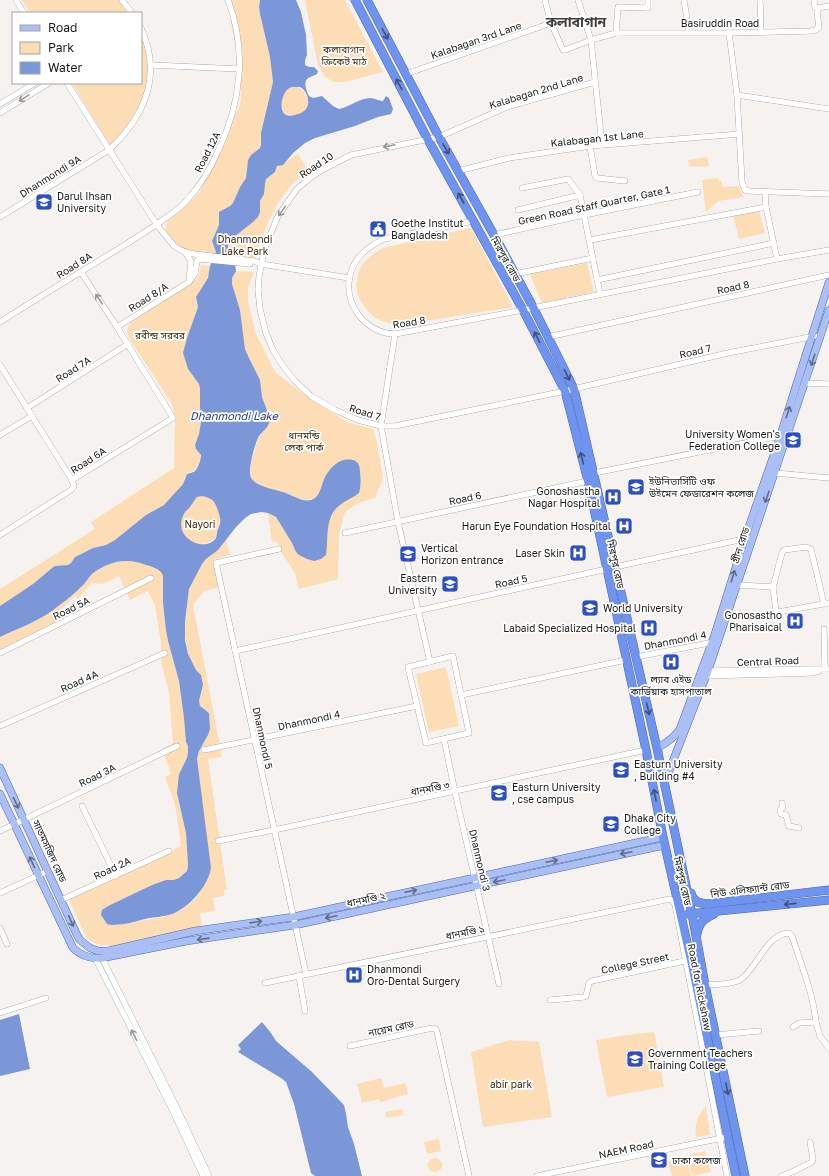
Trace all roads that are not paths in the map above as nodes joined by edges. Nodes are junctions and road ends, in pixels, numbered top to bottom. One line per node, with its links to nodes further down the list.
1 (16, 0): 14 (street)
2 (122, 0): 15 (street)
3 (228, 0): 24 (street, Road 12A)
4 (355, 0): 36 (highway, মিরপুর রোড, one-way to 4)
5 (366, 0): 25 (highway, মিরপুর রোড, one-way to 25)
6 (545, 0): 16 (street)
7 (578, 0): 22 (street)
8 (648, 0): 20 (street)
9 (684, 0): 18 (street)
10 (760, 0): 19 (street)
11 (814, 0): 13 (street)
12 (829, 6): 13 (street)
13 (818, 8): 19 (street, Basiruddin Road)
14 (23, 12)
15 (131, 12)
16 (551, 23): 22 (street, Basiruddin Road); 25 (street, Kalabagan 3rd Lane)
17 (142, 31): 23 (street, Dhanmondi 9A)
18 (689, 32): 20 (street, Basiruddin Road); 21 (street, Basiruddin Road)
19 (761, 32): 21 (street, Basiruddin Road)
20 (616, 33): 22 (street, Basiruddin Road)
21 (729, 33): 30 (street)
22 (591, 40): 26 (street)
23 (151, 65): 24 (street); 39 (street, Dhanmondi 9A)
24 (239, 69): 52 (street, Road 12A)
25 (406, 74): 35 (highway, মিরপুর রোড)
26 (596, 82): 35 (street, Kalabagan 2nd Lane); 37 (street)
27 (32, 84): 31 (street)
28 (47, 84): 33 (street, one-way to 33)
29 (68, 84): 39 (street)
30 (737, 95): 32 (street); 34 (street)
31 (0, 104)
32 (829, 108)
33 (0, 113)
34 (740, 134): 37 (street, Kalabagan 1st Lane); 43 (street)
35 (439, 137): 36 (street, Kalabagan 2nd Lane); 40 (highway, মিরপুর রোড, one-way to 40)
36 (427, 138): 51 (highway, মিরপুর রোড, one-way to 36); 61 (street, Road 10, one-way to 61)
37 (602, 145): 38 (street, Kalabagan 1st Lane)
38 (590, 146): 40 (street, Kalabagan 1st Lane); 41 (street)
39 (109, 150): 50 (street, Dhanmondi 9A); 52 (street)
40 (458, 171): 53 (highway, মিরপুর রোড)
41 (625, 181)
42 (522, 188): 46 (street)
43 (765, 191): 45 (street); 47 (street)
44 (698, 192): 49 (street, Green Road Staff Quarter, Gate 1)
45 (829, 194)
46 (580, 195): 48 (street); 49 (street)
47 (766, 207): 54 (street); 55 (street)
48 (518, 210)
49 (584, 214): 53 (street, Green Road Staff Quarter, Gate 1); 54 (street)
50 (0, 217)
51 (474, 221): 65 (street); 71 (highway, মিরপুর রোড)
52 (157, 225): 57 (street); 62 (street, Road 8A)
53 (494, 235): 63 (highway, মিরপুর রোড)
54 (590, 240): 59 (street)
55 (774, 243): 60 (street); 66 (street)
56 (829, 250): 60 (street, Road 8)
57 (185, 252): 58 (street); 67 (street)
58 (199, 257): 61 (street); 67 (street)
59 (593, 258): 63 (street); 66 (street)
60 (777, 259): 69 (street, Road 8)
61 (256, 263): 65 (street); 87 (street, Road 7)
62 (81, 272): 73 (street, Road 8A); 74 (street, one-way to 62)
63 (515, 274): 70 (highway, মিরপুর রোড)
64 (829, 275): 78 (street, Road 8)
65 (349, 278): 75 (street, Road 8)
66 (597, 280): 69 (street)
67 (189, 282): 74 (street, Road 8/A)
68 (829, 282): 76 (main road, গ্রীন রোড)
69 (600, 294): 70 (street, Road 8)
70 (533, 307): 71 (street, Road 8); 78 (highway, মিরপুর রোড)
71 (523, 310): 75 (street, Road 8); 84 (highway, মিরপুর রোড, one-way to 71)
72 (829, 310): 77 (main road, গ্রীন রোড)
73 (0, 322)
74 (117, 327): 79 (street)
75 (395, 334): 87 (street)
76 (812, 336): 77 (street, Road 7); 83 (street, Road 7); 89 (main road, গ্রীন রোড, one-way to 76)
77 (821, 336): 81 (main road, গ্রীন রোড, one-way to 81)
78 (548, 337): 83 (highway, মিরপুর রোড, one-way to 83)
79 (128, 344): 85 (street, Road 7A); 93 (street, Road 6A)
80 (0, 365): 85 (street)
81 (805, 384): 82 (street); 91 (main road, গ্রীন রোড)
82 (829, 384)
83 (574, 389): 84 (street, Road 7); 90 (highway, মিরপুর রোড)
84 (564, 391): 87 (street, Road 7); 94 (highway, মিরপুর রোড, one-way to 84)
85 (27, 408): 86 (street)
86 (32, 416): 88 (street); 93 (street)
87 (381, 426): 95 (street)
88 (0, 435)
89 (780, 436): 90 (street); 99 (main road, গ্রীন রোড)
90 (594, 473): 101 (highway, মিরপুর রোড)
91 (775, 473): 92 (street); 98 (main road, গ্রীন রোড, one-way to 98)
92 (829, 478)
93 (72, 480): 97 (street, Road 6A)
94 (588, 481): 95 (street, Road 6); 101 (highway, মিরপুর রোড)
95 (398, 522): 96 (street, Road 6); 106 (street)
96 (345, 533)
97 (0, 535)
98 (754, 536): 99 (street, Road 5); 103 (main road, গ্রীন রোড)
99 (745, 538): 101 (street, Road 5); 108 (main road, গ্রীন রোড, one-way to 99)
100 (279, 548): 109 (street, Dhanmondi 5)
101 (611, 568): 106 (street, Road 5); 112 (highway, মিরপুর রোড); 113 (highway, মিরপুর রোড)
102 (151, 578): 110 (street, Road 5A)
103 (738, 585): 104 (street); 108 (main road, গ্রীন রোড)
104 (773, 587): 105 (street); 105 (street)
105 (827, 603)
106 (418, 611): 109 (street, Road 5); 114 (street)
107 (824, 629): 115 (street)
108 (715, 642): 112 (street, Dhanmondi 4); 116 (main road, গ্রীন রোড); 123 (main road, গ্রীন রোড)
109 (235, 651): 121 (street, Dhanmondi 5)
110 (0, 653)
111 (165, 653): 119 (street, Road 4A)
112 (636, 657): 123 (highway, মিরপুর রোড, one-way to 123)
113 (626, 660): 117 (street); 125 (highway, মিরপুর রোড)
114 (430, 662): 117 (street); 118 (street)
115 (827, 669): 116 (street, Central Road)
116 (707, 674): 127 (main road, গ্রীন রোড)
117 (461, 695): 120 (street)
118 (417, 706): 120 (street); 121 (street, Dhanmondi 4)
119 (0, 726)
120 (444, 739): 128 (street, Dhanmondi 3)
121 (255, 740): 124 (street, Dhanmondi 4); 135 (street, Dhanmondi 5)
122 (177, 746): 132 (street, Road 3A)
123 (657, 748): 125 (highway); 127 (highway, মিরপুর রোড)
124 (204, 750)
125 (646, 750): 128 (street, ধানমণ্ডি ৩); 139 (highway, মিরপুর রোড, one-way to 125)
126 (0, 768): 132 (main road, সাতমসজিদ রোড, one-way to 132)
127 (664, 784): 137 (highway, মিরপুর রোড)
128 (455, 792): 135 (street, ধানমণ্ডি ৩); 144 (street, Dhanmondi 3)
129 (0, 794): 133 (main road, সাতমসজিদ রোড)
130 (782, 803): 134 (street)
131 (82, 806): 143 (street)
132 (24, 819): 133 (street, Road 3A); 141 (main road, সাতমসজিদ রোড)
133 (14, 824): 136 (street, Road 3A); 142 (main road, সাতমসজিদ রোড, one-way to 133)
134 (799, 828)
135 (274, 830): 138 (street, ধানমণ্ডি ৩); 154 (street, Dhanmondi 5)
136 (0, 831)
137 (675, 836): 146 (highway, নিউ এলিফ্যান্ট রোড); 152 (highway, মিরপুর রোড)
138 (218, 841)
139 (664, 841): 144 (main road, ধানমণ্ডি ২, one-way to 139); 145 (main road, ধানমণ্ডি ২, one-way to 145); 153 (highway, মিরপুর রোড)
140 (169, 851): 143 (street, Road 2A)
141 (48, 870): 142 (street); 149 (main road, সাতমসজিদ রোড)
142 (39, 875): 147 (street); 160 (main road, সাতমসজিদ রোড)
143 (116, 876): 149 (street, Road 2A)
144 (475, 878): 145 (street, Dhanmondi 3); 154 (main road, ধানমণ্ডি ২, one-way to 144)
145 (477, 886): 155 (main road, ধানমণ্ডি ২, one-way to 155); 157 (street, Dhanmondi 3)
146 (829, 890)
147 (0, 893)
148 (669, 898): 157 (street, ধানমণ্ডি ১); 162 (street, Road for Rickshaw)
149 (62, 900): 161 (main road, সাতমসজিদ রোড, one-way to 161)
150 (829, 900): 151 (highway, নিউ এলিফ্যান্ট রোড, one-way to 151)
151 (735, 909): 152 (highway, নিউ এলিফ্যান্ট রোড); 158 (highway)
152 (692, 914): 153 (highway, নিউ এলিফ্যান্ট রোড); 158 (highway, মিরপুর রোড)
153 (681, 915): 162 (highway, মিরপুর রোড)
154 (293, 917): 155 (street); 161 (main road, ধানমণ্ডি ২, one-way to 154)
155 (294, 925): 161 (main road, ধানমণ্ডি ২, one-way to 161); 163 (street)
156 (0, 928): 159 (street)
157 (489, 936): 163 (street, ধানমণ্ডি ১); 166 (street, Dhanmondi 3)
158 (697, 937): 167 (highway, মিরপুর রোড)
159 (7, 944)
160 (73, 948): 161 (main road, ধানমণ্ডি ২)
161 (98, 955): 178 (street)
162 (688, 960): 169 (street, College Street); 180 (highway, মিরপুর রোড)
163 (306, 974): 164 (street, ধানমণ্ডি ১)
164 (299, 976): 165 (street, ধানমণ্ডি ১); 170 (street)
165 (265, 983)
166 (500, 984)
167 (705, 986): 172 (street); 175 (highway, মিরপুর রোড)
168 (46, 998): 171 (street)
169 (550, 1000)
170 (305, 1011)
171 (0, 1013)
172 (816, 1022): 173 (street); 177 (street)
173 (793, 1027)
174 (759, 1031): 175 (street)
175 (716, 1035): 179 (highway, মিরপুর রোড, one-way to 179)
176 (350, 1046): 184 (street, নায়েম রোড)
177 (829, 1048)
178 (173, 1106): 182 (street); 183 (street)
179 (736, 1135): 180 (highway); 188 (highway, মিরপুর রোড)
180 (723, 1138): 185 (street, NAEM Road); 186 (street); 187 (highway, মিরপুর রোড)
181 (810, 1142): 189 (street)
182 (203, 1176)
183 (209, 1176)
184 (469, 1176)
185 (537, 1176)
186 (727, 1176)
187 (736, 1176)
188 (745, 1176)
189 (781, 1176)

